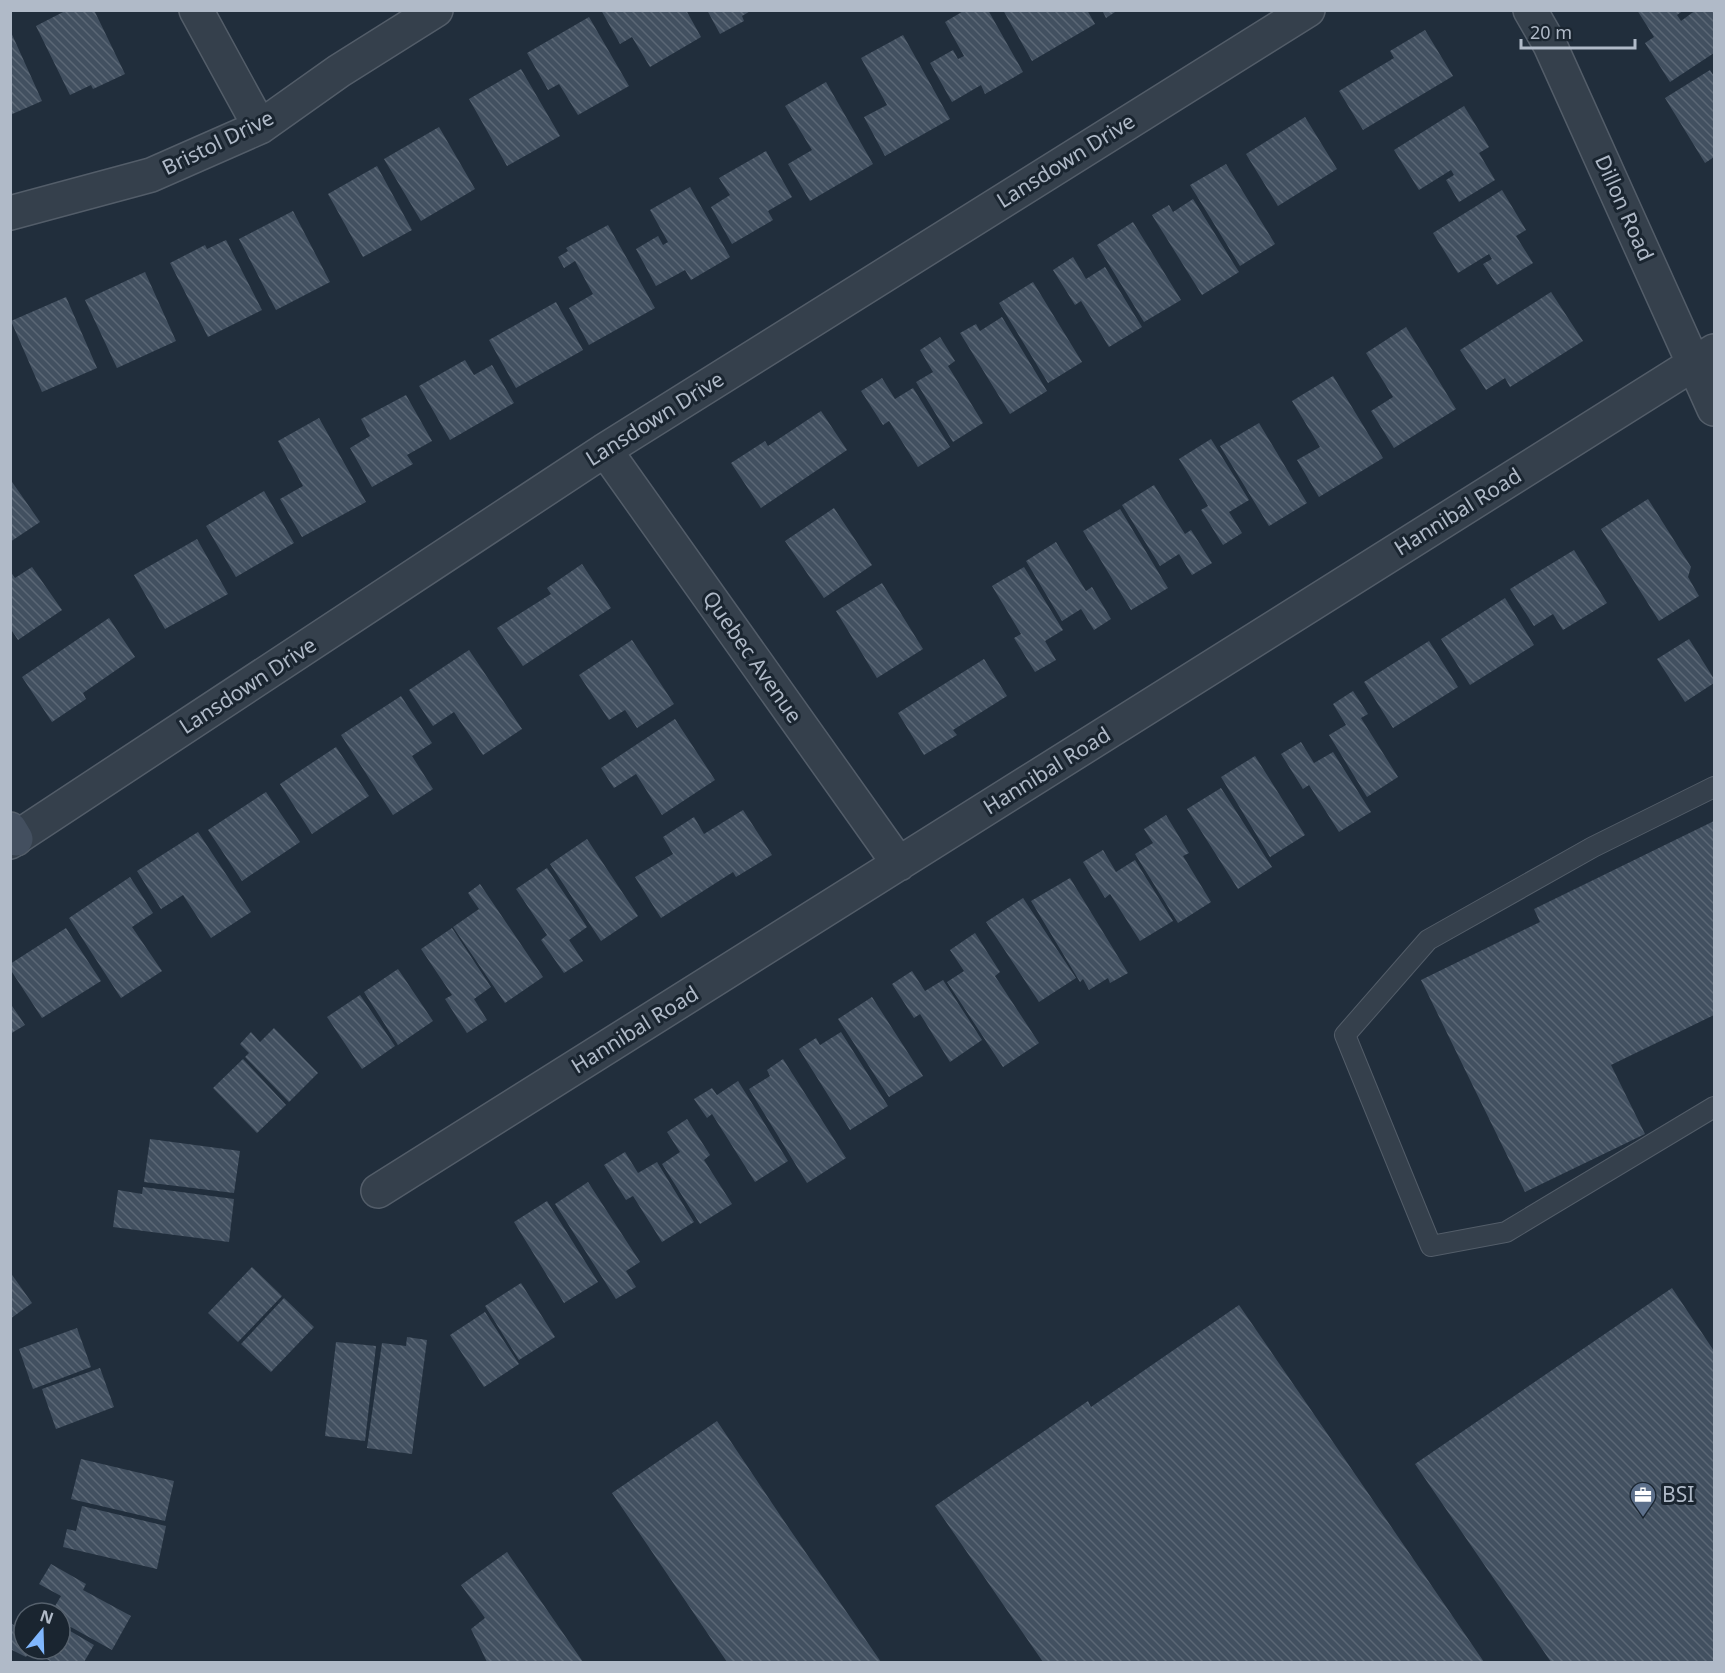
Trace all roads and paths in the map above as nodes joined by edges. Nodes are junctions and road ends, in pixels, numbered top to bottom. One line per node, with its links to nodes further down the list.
1 (196, 10): 5 (street)
2 (436, 10): 5 (street, Bristol Drive)
3 (1308, 10): 9 (street, Lansdown Drive)
4 (1530, 10): 7 (street, Dillon Road)
5 (260, 127): 6 (street, Bristol Drive)
6 (10, 213)
7 (1705, 357): 8 (street, Dillon Road); 12 (street, Hannibal Road)
8 (1714, 409)
9 (605, 450): 11 (street, Lansdown Drive); 12 (street, Quebec Avenue)
10 (1714, 787): 13 (lane)
11 (12, 837)
12 (899, 864): 14 (street, Hannibal Road)
13 (1714, 1107)
14 (378, 1191)

